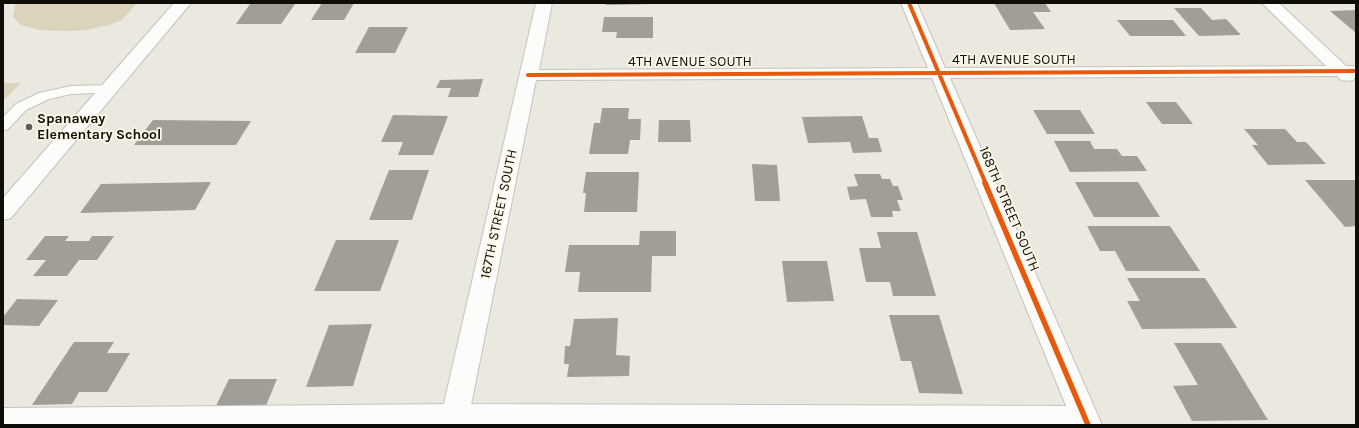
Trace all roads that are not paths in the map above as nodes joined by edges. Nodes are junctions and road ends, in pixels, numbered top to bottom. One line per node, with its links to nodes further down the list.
1 (183, 3): 9 (street)
2 (544, 3): 7 (street, 167TH STREET SOUTH)
3 (909, 3): 6 (street, 168TH STREET SOUTH)
4 (1270, 3): 5 (street)
5 (1348, 71): 6 (street, 4TH AVENUE SOUTH); 8 (street)
6 (938, 73): 7 (street, 4TH AVENUE SOUTH); 14 (street, 168TH STREET SOUTH)
7 (528, 75): 13 (street, 167TH STREET SOUTH)
8 (1356, 84)
9 (109, 89): 10 (lane); 11 (street)
10 (3, 126)
11 (3, 212)
12 (3, 418): 13 (lane)
13 (455, 420): 14 (lane)
14 (1086, 420)

